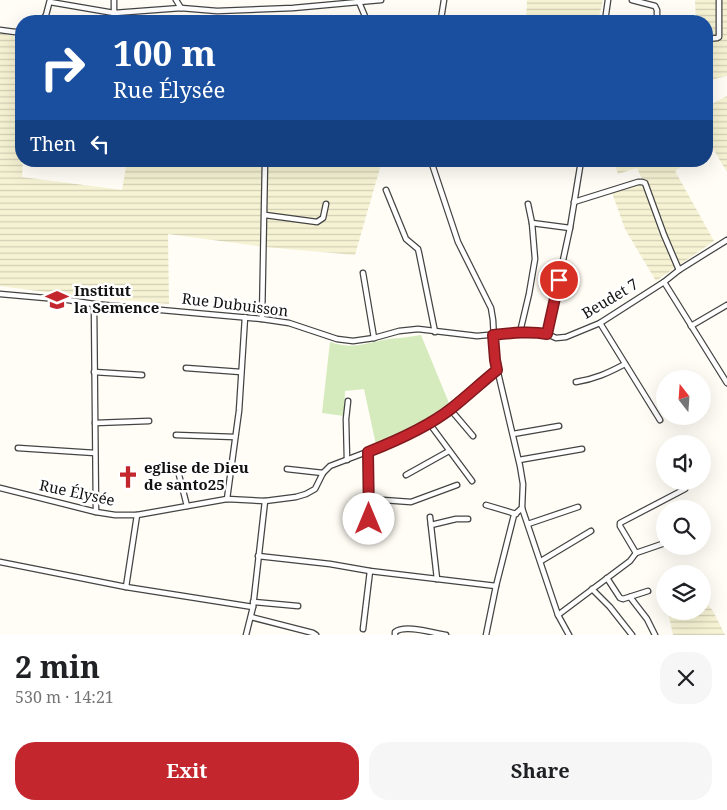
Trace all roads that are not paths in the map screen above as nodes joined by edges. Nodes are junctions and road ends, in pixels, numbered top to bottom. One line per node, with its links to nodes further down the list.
1 (114, 0): 13 (street)
2 (176, 0): 12 (street)
3 (380, 0): 10 (street)
4 (444, 0): 16 (street)
5 (608, 0): 17 (street)
6 (632, 0): 11 (street)
7 (658, 0): 11 (street)
8 (718, 0): 21 (street)
9 (50, 1): 13 (street); 14 (street)
10 (359, 1): 12 (street); 15 (street)
11 (655, 6): 18 (street)
12 (182, 8): 13 (street)
13 (114, 13)
14 (46, 15)
15 (365, 15)
16 (442, 15)
17 (606, 15)
18 (656, 15)
19 (0, 30): 20 (street)
20 (15, 32)
21 (713, 38)
22 (265, 167): 29 (street)
23 (434, 167): 46 (street)
24 (580, 167): 26 (street)
25 (386, 190): 43 (street)
26 (574, 202): 31 (street); 33 (street)
27 (326, 204): 29 (street)
28 (528, 204): 30 (street)
29 (265, 215): 40 (street)
30 (532, 223): 31 (street); 44 (street)
31 (570, 228): 45 (street)
32 (727, 240): 33 (street, Beudet 7)
33 (680, 270): 35 (street, Beudet 7)
34 (363, 273): 47 (street)
35 (664, 282): 41 (street, Beudet 7); 42 (street)
36 (0, 294): 37 (street, Rue Dubuisson)
37 (94, 304): 39 (street, Rue Dubuisson); 51 (street)
38 (727, 305): 42 (street)
39 (245, 317): 40 (street, Rue Dubuisson); 52 (street)
40 (262, 319): 47 (street, Rue Dubuisson)
41 (600, 323): 45 (street, Beudet 7); 48 (street)
42 (691, 326): 55 (street)
43 (435, 332): 46 (street, Rue Dubuisson); 47 (street, Rue Dubuisson)
44 (520, 332): 45 (street, Beudet 7); 46 (street, Beudet 7)
45 (547, 334)
46 (493, 335): 50 (street)
47 (374, 338)
48 (625, 364): 54 (street); 58 (street)
49 (186, 368): 52 (street)
50 (497, 370): 57 (street, Rue Élysée); 63 (street)
51 (94, 372): 53 (street); 60 (street)
52 (241, 372): 66 (street)
53 (142, 375)
54 (576, 382)
55 (727, 384)
56 (348, 401): 72 (street)
57 (450, 409): 61 (street, Rue Élysée); 65 (street)
58 (656, 414)
59 (149, 421): 60 (street)
60 (95, 423): 71 (street)
61 (429, 423): 69 (street); 70 (street, Rue Élysée)
62 (559, 426): 63 (street)
63 (513, 434): 73 (street)
64 (176, 435): 66 (street)
65 (473, 436)
66 (235, 437): 82 (street)
67 (18, 448): 71 (street)
68 (582, 449): 73 (street)
69 (449, 451): 77 (street); 78 (street)
70 (368, 452): 72 (street, Rue Élysée); 83 (street)
71 (95, 453): 89 (street)
72 (347, 460): 76 (street, Rue Élysée)
73 (519, 460): 88 (street)
74 (288, 469): 76 (street)
75 (178, 471): 86 (street)
76 (323, 474): 84 (street, Rue Élysée)
77 (406, 475)
78 (472, 481)
79 (457, 485): 83 (street)
80 (0, 488): 89 (street, Rue Élysée)
81 (685, 490): 99 (street)
82 (227, 499): 84 (street, Rue Élysée); 86 (street, Rue Élysée)
83 (369, 499): 93 (street)
84 (265, 500): 100 (street)
85 (486, 505): 90 (street)
86 (187, 506): 91 (street, Rue Élysée)
87 (578, 507): 95 (street)
88 (522, 508): 90 (street); 95 (street)
89 (96, 512): 91 (street, Rue Élysée)
90 (516, 514): 106 (street)
91 (137, 515): 107 (street)
92 (430, 517): 96 (street)
93 (369, 519)
94 (468, 519): 96 (street)
95 (528, 524): 101 (street)
96 (431, 525): 105 (street)
97 (590, 531): 101 (street)
98 (656, 546): 99 (street)
99 (636, 553): 104 (street)
100 (258, 556): 103 (street); 111 (street)
101 (540, 561): 113 (street)
102 (0, 562): 107 (street)
103 (370, 571): 105 (street); 115 (street)
104 (607, 578): 108 (street); 110 (street)
105 (437, 579): 106 (street)
106 (496, 586): 121 (street)
107 (126, 587): 111 (street)
108 (592, 589): 113 (street); 122 (street)
109 (648, 590): 110 (street)
110 (630, 597): 123 (street)
111 (253, 604): 112 (street); 114 (street)
112 (298, 606)
113 (558, 615): 116 (street)
114 (251, 617): 117 (street); 118 (street)
115 (363, 630)
116 (568, 634)
117 (246, 635)
118 (316, 635)
119 (395, 635): 120 (street)
120 (446, 635)
121 (486, 635)
122 (632, 635)
123 (655, 635)

